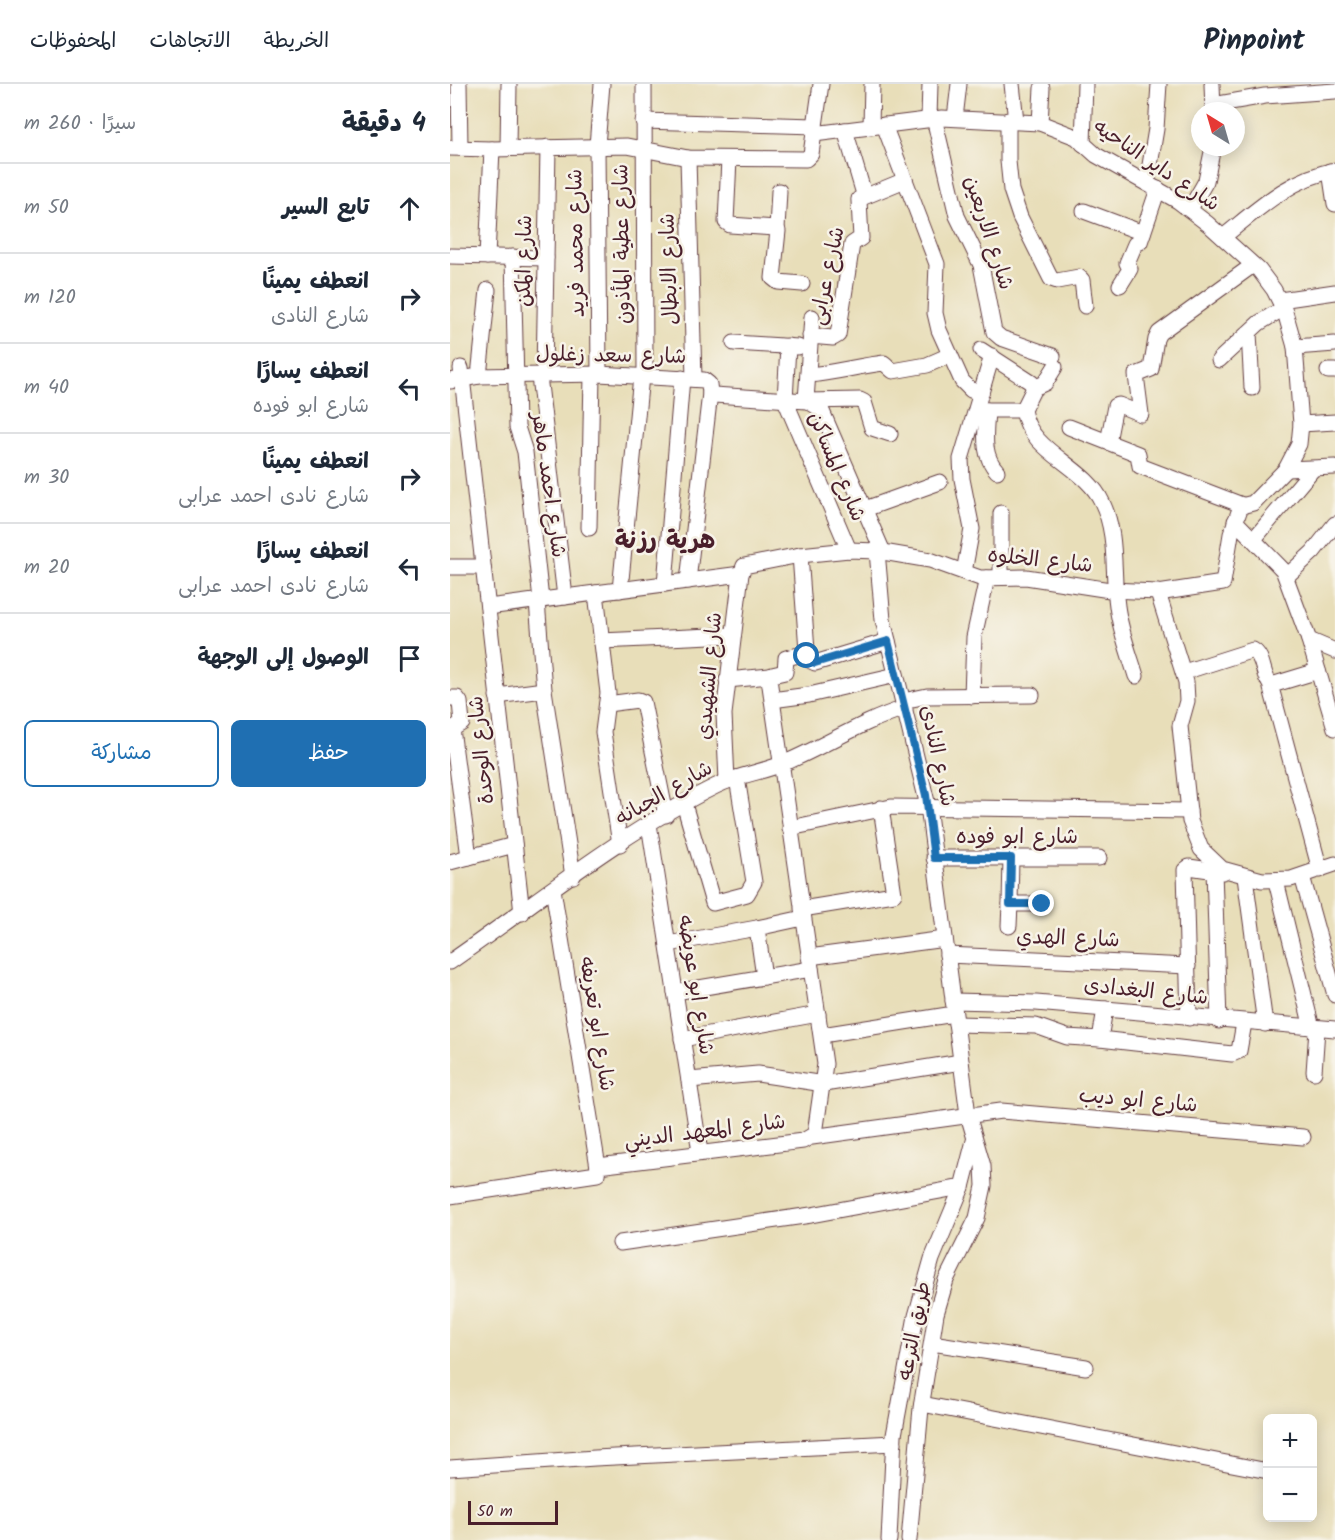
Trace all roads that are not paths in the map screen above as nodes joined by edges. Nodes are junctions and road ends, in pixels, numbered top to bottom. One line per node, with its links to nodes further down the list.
1 (459, 84): 28 (street)
2 (509, 84): 29 (street)
3 (602, 84): 26 (street, شارع محمد فريد)
4 (644, 84): 20 (street, شارع عطية المأذون)
5 (821, 84): 23 (street)
6 (872, 84): 22 (street)
7 (930, 84): 17 (street)
8 (959, 84): 18 (street)
9 (1012, 84): 19 (street)
10 (1084, 84): 25 (street)
11 (1159, 84): 37 (street)
12 (1212, 84): 15 (street)
13 (1042, 88): 21 (street)
14 (1335, 91): 16 (street)
15 (1213, 102)
16 (1239, 102)
17 (932, 118): 18 (street, شارع داير الناحيه); 22 (street, شارع داير الناحيه); 74 (street, شارع الاربعين)
18 (955, 118): 19 (street, شارع داير الناحيه)
19 (1012, 120): 21 (street, شارع داير الناحيه); 56 (street)
20 (643, 121): 23 (street, شارع داير الناحيه); 30 (street, شارع عطية المأذون)
21 (1040, 123): 25 (street, شارع داير الناحيه)
22 (878, 125): 24 (street, شارع داير الناحيه); 36 (street)
23 (814, 130): 24 (street, شارع داير الناحيه); 34 (street)
24 (846, 130): 39 (street, شارع عرابى)
25 (1083, 144): 37 (street, شارع داير الناحيه)
26 (597, 146): 27 (street); 30 (street); 67 (street, شارع محمد فريد)
27 (548, 147): 29 (street); 49 (street, شارع المكن)
28 (455, 148): 31 (street)
29 (508, 148): 31 (street)
30 (642, 148): 33 (street); 72 (street, شارع عطية المأذون)
31 (492, 149): 47 (street)
32 (1211, 156): 41 (street)
33 (688, 158): 34 (street); 73 (street, شارع الابطال)
34 (729, 159): 43 (street)
35 (1332, 171): 40 (street); 45 (street)
36 (905, 180): 39 (street); 64 (street)
37 (1152, 186): 41 (street, شارع داير الناحيه); 44 (street)
38 (779, 192): 43 (street)
39 (859, 199): 59 (street, شارع عرابى)
40 (1335, 204)
41 (1190, 209): 45 (street, شارع داير الناحيه)
42 (1084, 211): 44 (street)
43 (777, 229): 51 (street)
44 (1143, 233): 52 (street)
45 (1222, 237): 50 (street, شارع داير الناحيه)
46 (450, 256): 47 (street)
47 (487, 257): 48 (street)
48 (513, 257): 49 (street); 71 (street, شارع احمد ماهر)
49 (546, 258): 68 (street, شارع المكن)
50 (1254, 265): 55 (street, شارع داير الناحيه); 86 (street)
51 (802, 284)
52 (1120, 285)
53 (488, 290): 70 (street)
54 (1335, 292): 55 (street)
55 (1282, 304): 58 (street); 63 (street, شارع داير الناحيه)
56 (1085, 306)
57 (812, 316): 59 (street)
58 (1249, 333): 65 (street); 75 (street)
59 (810, 342): 62 (street); 69 (street)
60 (734, 343): 62 (street)
61 (1335, 344): 63 (street)
62 (788, 346): 78 (street)
63 (1295, 347): 83 (street, شارع داير الناحيه)
64 (950, 355): 69 (street); 77 (street)
65 (1219, 360)
66 (456, 374): 70 (street, شارع سعد زغلول); 103 (street, شارع الوحدة)
67 (596, 374): 68 (street, شارع سعد زغلول); 72 (street, شارع سعد زغلول); 97 (street, شارع محمد فريد)
68 (542, 375): 71 (street, شارع سعد زغلول); 114 (street, شارع المكن)
69 (808, 375): 79 (street)
70 (479, 376): 71 (street, شارع سعد زغلول)
71 (514, 376): 115 (street, شارع احمد ماهر)
72 (643, 376): 73 (street, شارع سعد زغلول); 110 (street, شارع عطية المأذون)
73 (688, 379): 76 (street, شارع سعد زغلول); 109 (street, شارع الابطال)
74 (1034, 388): 77 (street); 81 (street)
75 (1252, 388)
76 (710, 393): 78 (street); 108 (street)
77 (981, 393): 80 (street)
78 (785, 400): 79 (street); 99 (street, شارع المساكن)
79 (807, 401): 85 (street); 93 (street)
80 (982, 410): 81 (street); 90 (street); 104 (street)
81 (1023, 411): 111 (street)
82 (1335, 422): 83 (street)
83 (1301, 424): 88 (street, شارع داير الناحيه)
84 (1069, 427): 86 (street)
85 (890, 434)
86 (1108, 442): 92 (street)
87 (1335, 467): 89 (street)
88 (1286, 469): 89 (street); 92 (street, شارع داير الناحيه)
89 (1313, 469): 98 (street)
90 (997, 471)
91 (940, 482): 93 (street)
92 (1242, 505): 95 (street)
93 (865, 509): 100 (street)
94 (1001, 513): 107 (street)
95 (1235, 521): 98 (street); 112 (street)
96 (1335, 524): 106 (street)
97 (590, 528)
98 (1254, 539): 106 (street)
99 (849, 550): 100 (street, شارع الخلوه); 101 (street, شارع الخلوه)
100 (880, 551): 104 (street, شارع الخلوه); 120 (street, شارع النادى)
101 (800, 555): 105 (street, شارع الخلوه); 122 (street)
102 (450, 567): 103 (street)
103 (483, 567): 116 (street, شارع الوحدة)
104 (964, 572): 107 (street, شارع الخلوه)
105 (741, 574): 108 (street); 117 (street, شارع الشهيدي)
106 (1287, 576): 119 (street)
107 (994, 578): 111 (street, شارع الخلوه); 133 (street)
108 (688, 581): 109 (street)
109 (665, 584): 110 (street)
110 (620, 590): 113 (street)
111 (1115, 590): 112 (street, شارع الخلوه); 127 (street)
112 (1158, 592): 124 (street)
113 (596, 593): 114 (street); 118 (street)
114 (565, 597): 115 (street)
115 (539, 600): 116 (street); 130 (street, شارع احمد ماهر)
116 (488, 607): 132 (street, شارع الوحدة)
117 (733, 635): 118 (street); 128 (street, شارع الشهيدي)
118 (601, 640): 136 (street)
119 (1309, 640): 121 (street); 123 (street)
120 (888, 641): 122 (street); 125 (street, شارع النادى)
121 (1335, 651)
122 (806, 652): 126 (street)
123 (1318, 670): 129 (street); 138 (street)
124 (1184, 672): 129 (street); 144 (street)
125 (896, 675): 135 (street); 137 (street, شارع النادى)
126 (770, 676): 128 (street); 135 (street, شارع المعهد الديني)
127 (1136, 676)
128 (727, 680): 140 (street, شارع الشهيدي)
129 (1272, 686): 157 (street)
130 (544, 690): 132 (street); 159 (street, شارع احمد ماهر)
131 (1032, 695): 133 (street, شارع الجبانه)
132 (497, 696): 149 (street, شارع الوحدة)
133 (972, 696): 137 (street, شارع الجبانه)
134 (450, 698): 150 (street)
135 (772, 700): 139 (street, شارع المعهد الديني)
136 (607, 704): 145 (street); 148 (street)
137 (904, 705): 139 (street, شارع الجبانه); 142 (street, شارع النادى)
138 (1335, 728)
139 (780, 765): 140 (street, شارع الجبانه); 147 (street, شارع المعهد الديني)
140 (732, 779): 141 (street, شارع الجبانه); 141 (street, شارع الشهيدي)
141 (684, 804): 145 (street, شارع الجبانه)
142 (928, 806): 143 (street); 144 (street); 151 (street, شارع النادى)
143 (881, 808): 147 (street); 166 (street)
144 (1189, 811): 158 (street)
145 (666, 815): 146 (street, شارع الجبانه)
146 (649, 824): 148 (street, شارع الجبانه); 170 (street, شارع ابو عويضه)
147 (790, 828): 166 (street, شارع المعهد الديني)
148 (620, 844): 159 (street, شارع الجبانه)
149 (514, 845): 150 (street); 165 (street, شارع الوحدة)
150 (469, 857): 154 (street)
151 (934, 858): 152 (street, شارع ابو فوده); 169 (street, شارع النادى)
152 (1011, 858): 153 (street, شارع ابو فوده); 163 (street)
153 (1099, 858)
154 (450, 862)
155 (1335, 864): 157 (street)
156 (1214, 870): 158 (street); 174 (street); 182 (street)
157 (1320, 870): 160 (street)
158 (1238, 875): 161 (street); 184 (street)
159 (573, 876): 162 (street, شارع الجبانه)
160 (1302, 876): 161 (street); 177 (street)
161 (1276, 881): 185 (street)
162 (553, 889): 165 (street, شارع الجبانه); 199 (street, شارع ابو تعريفه)
163 (1010, 904): 164 (street); 167 (street)
164 (1042, 904)
165 (522, 913): 172 (street, شارع الجبانه)
166 (803, 913): 168 (street); 173 (street, شارع المعهد الديني)
167 (1009, 926)
168 (757, 927): 170 (street); 175 (street)
169 (945, 939): 171 (street, شارع النادى); 173 (street)
170 (668, 944): 176 (street, شارع ابو عويضه)
171 (947, 955): 174 (street, شارع الهدي); 179 (street, شارع النادى)
172 (450, 962)
173 (810, 963): 175 (street); 180 (street, شارع المعهد الديني)
174 (1188, 966): 181 (street)
175 (764, 977): 176 (street)
176 (675, 992): 188 (street, شارع ابو عويضه)
177 (1335, 995)
178 (1104, 1009): 179 (street, شارع البغدادى); 181 (street, شارع البغدادى); 189 (street)
179 (954, 1013): 187 (street); 189 (street); 190 (street, شارع النادى)
180 (818, 1014): 187 (street, شارع المعهد الديني); 188 (street)
181 (1190, 1018): 182 (street, شارع البغدادى)
182 (1219, 1021): 183 (street, شارع البغدادى)
183 (1244, 1023): 184 (street, شارع البغدادى); 189 (street)
184 (1265, 1024): 185 (street, شارع البغدادى)
185 (1314, 1028): 186 (street, شارع البغدادى); 191 (street)
186 (1335, 1029)
187 (822, 1035): 193 (street, شارع المعهد الديني)
188 (682, 1039): 192 (street, شارع ابو عويضه)
189 (1100, 1039)
190 (961, 1062): 193 (street); 194 (street, شارع النادى)
191 (1314, 1072)
192 (689, 1080): 193 (street); 198 (street, شارع ابو عويضه)
193 (824, 1084): 195 (street, شارع المعهد الديني)
194 (968, 1115): 195 (street, شارع ابو ديب); 196 (street, شارع ابو ديب); 197 (street, طريق الترعه)
195 (812, 1137): 198 (street, شارع المعهد الديني)
196 (1304, 1137)
197 (975, 1139): 200 (street, طريق الترعه); 203 (street, طريق الترعه)
198 (700, 1152): 199 (street, شارع المعهد الديني)
199 (598, 1167): 201 (street, شارع المعهد الديني)
200 (962, 1187): 202 (street); 205 (street, طريق الترعه)
201 (450, 1196)
202 (620, 1243)
203 (932, 1343): 204 (street); 206 (street, طريق الترعه)
204 (1086, 1366)
205 (900, 1403): 206 (street); 207 (street, طريق الترعه)
206 (922, 1406): 209 (street); 211 (street, طريق الترعه)
207 (894, 1443): 208 (street); 210 (street, طريق الترعه)
208 (450, 1468)
209 (1263, 1470)
210 (889, 1540)
211 (909, 1540)

